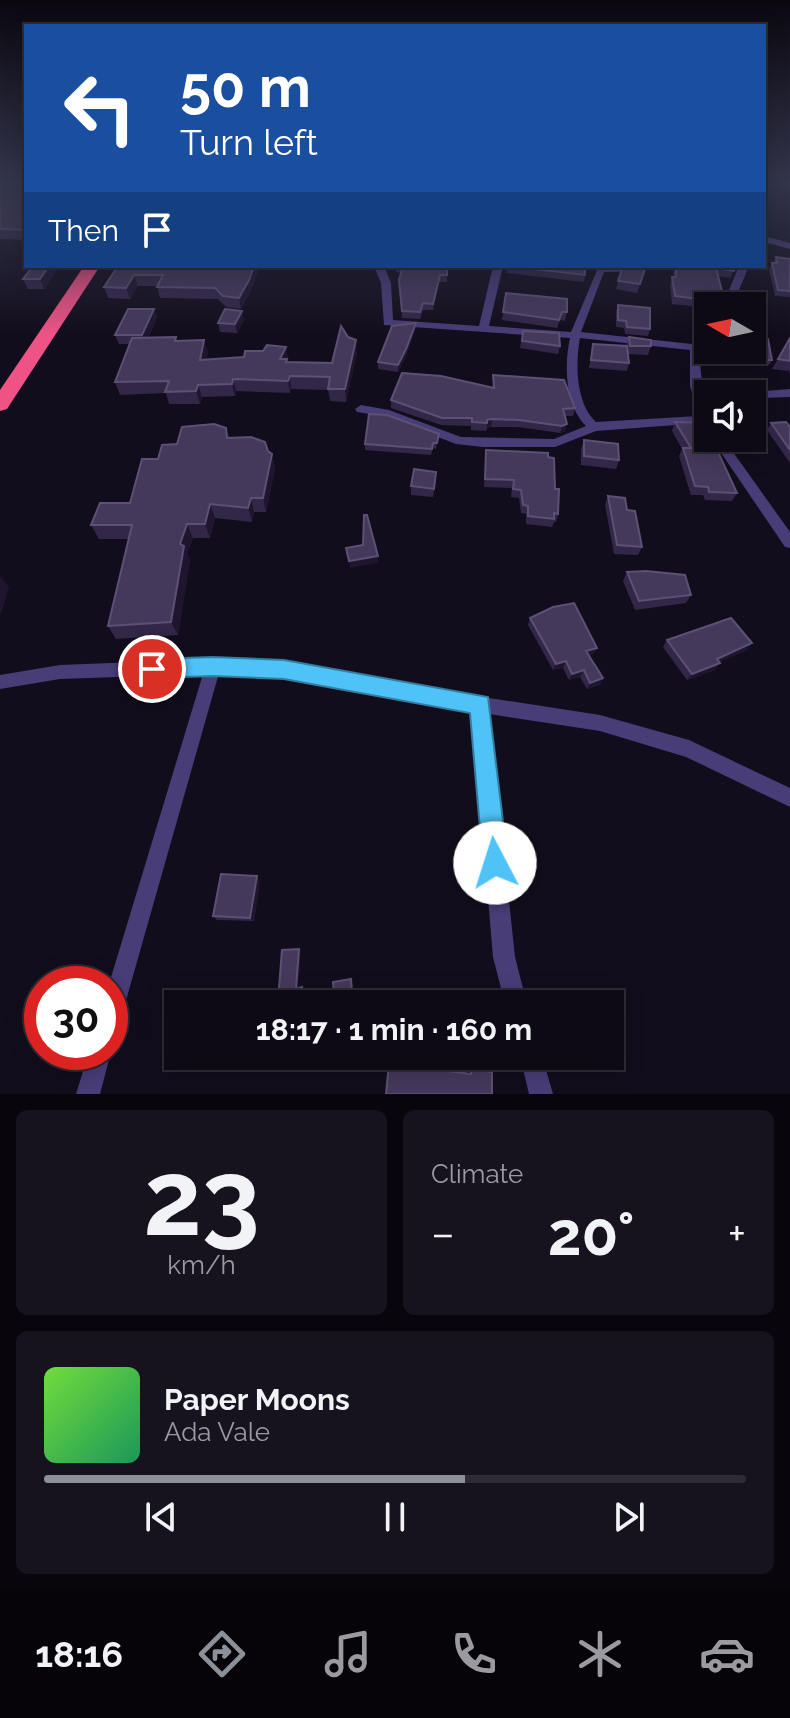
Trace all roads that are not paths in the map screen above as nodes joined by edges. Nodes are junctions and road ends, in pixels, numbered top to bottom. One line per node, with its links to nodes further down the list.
1 (766, 240): 2 (street)
2 (790, 246)
3 (91, 268): 14 (highway)
4 (380, 268): 9 (street)
5 (498, 268): 9 (street)
6 (628, 268): 10 (street)
7 (743, 268): 8 (street)
8 (732, 292)
9 (484, 328): 10 (street)
10 (576, 335): 11 (street); 17 (street)
11 (694, 347)
12 (790, 393): 13 (street)
13 (766, 394)
14 (0, 405)
15 (361, 409): 17 (street)
16 (694, 422): 17 (street)
17 (597, 426)
18 (727, 452): 19 (street)
19 (790, 543)
20 (213, 666): 21 (street); 22 (street); 24 (street)
21 (0, 682)
22 (480, 705): 23 (street); 25 (street)
23 (790, 798)
24 (125, 966)
25 (512, 990)
26 (95, 1070): 28 (street)
27 (535, 1070): 29 (street)
28 (88, 1094)
29 (541, 1094)

